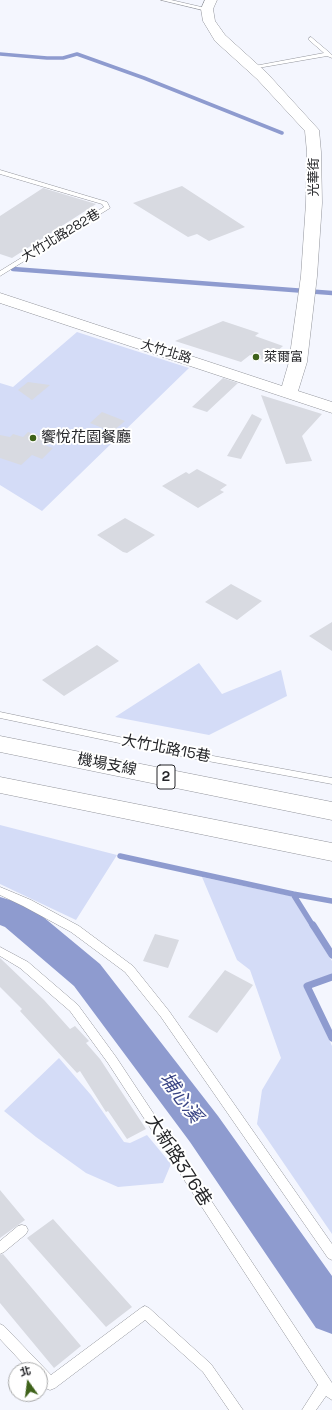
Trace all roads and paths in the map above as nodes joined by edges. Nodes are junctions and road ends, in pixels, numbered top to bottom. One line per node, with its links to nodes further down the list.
1 (164, 0): 2 (lane)
2 (209, 5): 5 (main road, 光華街)
3 (311, 39): 4 (lane)
4 (330, 56): 5 (lane)
5 (252, 67): 10 (main road, 光華街)
6 (0, 172): 7 (lane, 大竹北路282巷)
7 (0, 274)
8 (0, 287): 10 (main road, 大竹北路)
9 (0, 298): 10 (main road, 大竹北路)
10 (290, 388): 11 (main road, 大竹北路); 12 (main road, 大竹北路)
11 (332, 396)
12 (332, 408)
13 (0, 715): 15 (lane, 大竹北路15巷)
14 (0, 744): 17 (main road, 機場支線 / 2)
15 (332, 781)
16 (0, 785): 18 (main road)
17 (332, 811)
18 (332, 852)
19 (0, 891): 23 (lane)
20 (0, 951): 27 (lane, 大新路376巷)
21 (22, 1230): 22 (lane)
22 (0, 1248)
23 (332, 1254)
24 (0, 1330): 25 (lane)
25 (30, 1362)
26 (48, 1382): 28 (lane)
27 (329, 1390): 29 (lane)
28 (238, 1410)
29 (308, 1410)

